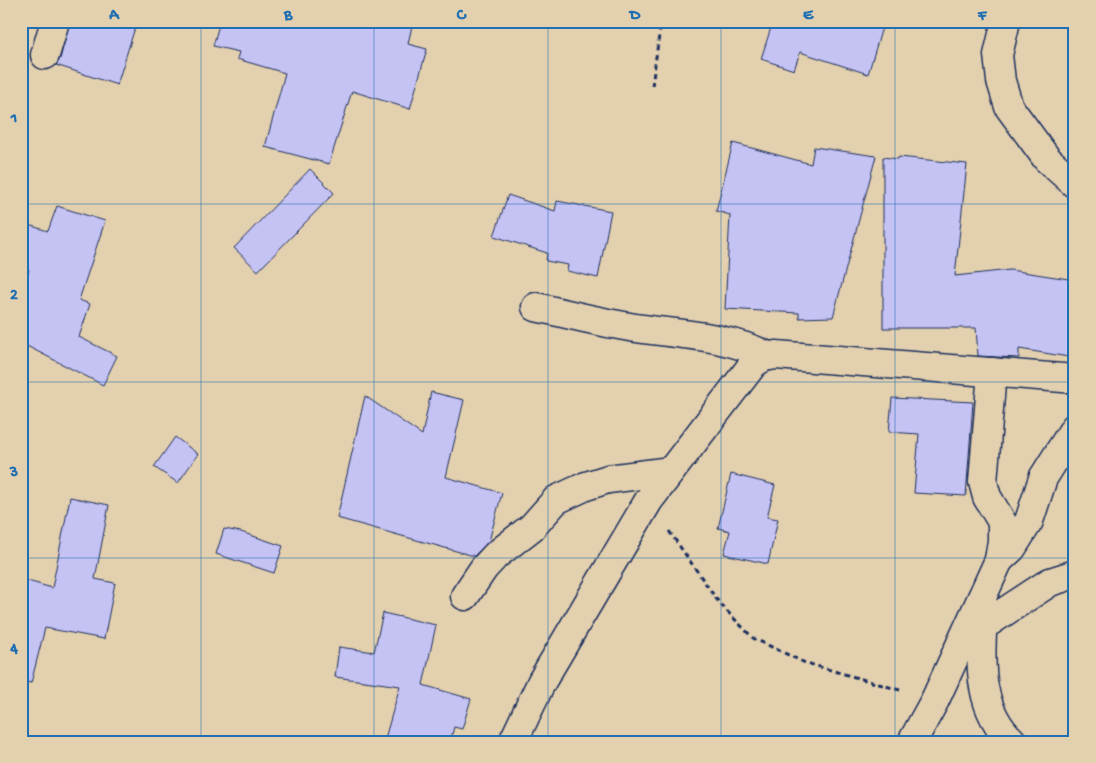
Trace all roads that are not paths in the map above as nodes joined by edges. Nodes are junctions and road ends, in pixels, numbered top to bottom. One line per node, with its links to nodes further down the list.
1 (55, 21): 3 (street)
2 (1006, 21): 4 (street)
3 (45, 55)
4 (1075, 184)
5 (536, 307): 6 (street)
6 (768, 356): 7 (street); 10 (street)
7 (992, 372): 8 (street); 11 (street)
8 (1075, 379)
9 (1075, 427): 11 (street)
10 (672, 471): 14 (street); 16 (street)
11 (999, 560): 13 (street)
12 (1075, 574): 15 (street)
13 (983, 594): 15 (street); 17 (street)
14 (465, 596)
15 (982, 626): 18 (street)
16 (514, 742)
17 (912, 742)
18 (1013, 742)

